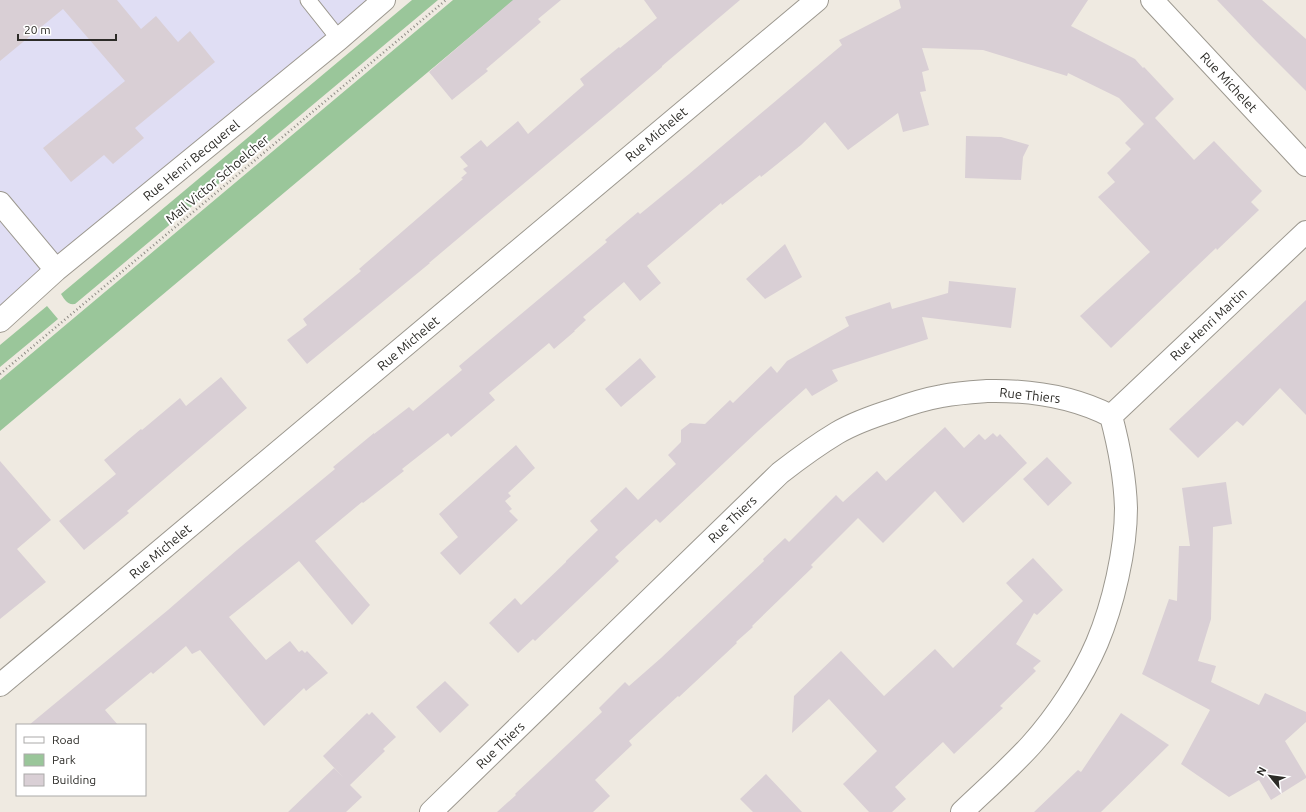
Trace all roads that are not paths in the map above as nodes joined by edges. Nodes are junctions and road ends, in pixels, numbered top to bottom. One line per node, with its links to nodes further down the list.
1 (308, 0): 5 (lane)
2 (384, 0): 5 (street, Rue Henri Becquerel)
3 (817, 0): 12 (street, Rue Michelet)
4 (1152, 0): 6 (street, Rue Michelet)
5 (338, 39): 9 (street, Rue Henri Becquerel)
6 (1306, 165)
7 (0, 203): 9 (street)
8 (1306, 232): 11 (street, Rue Henri Martin)
9 (56, 270): 10 (street, Rue Henri Becquerel)
10 (0, 321)
11 (1111, 416): 13 (street, Rue Thiers); 14 (street)
12 (0, 686)
13 (431, 812)
14 (962, 812)

